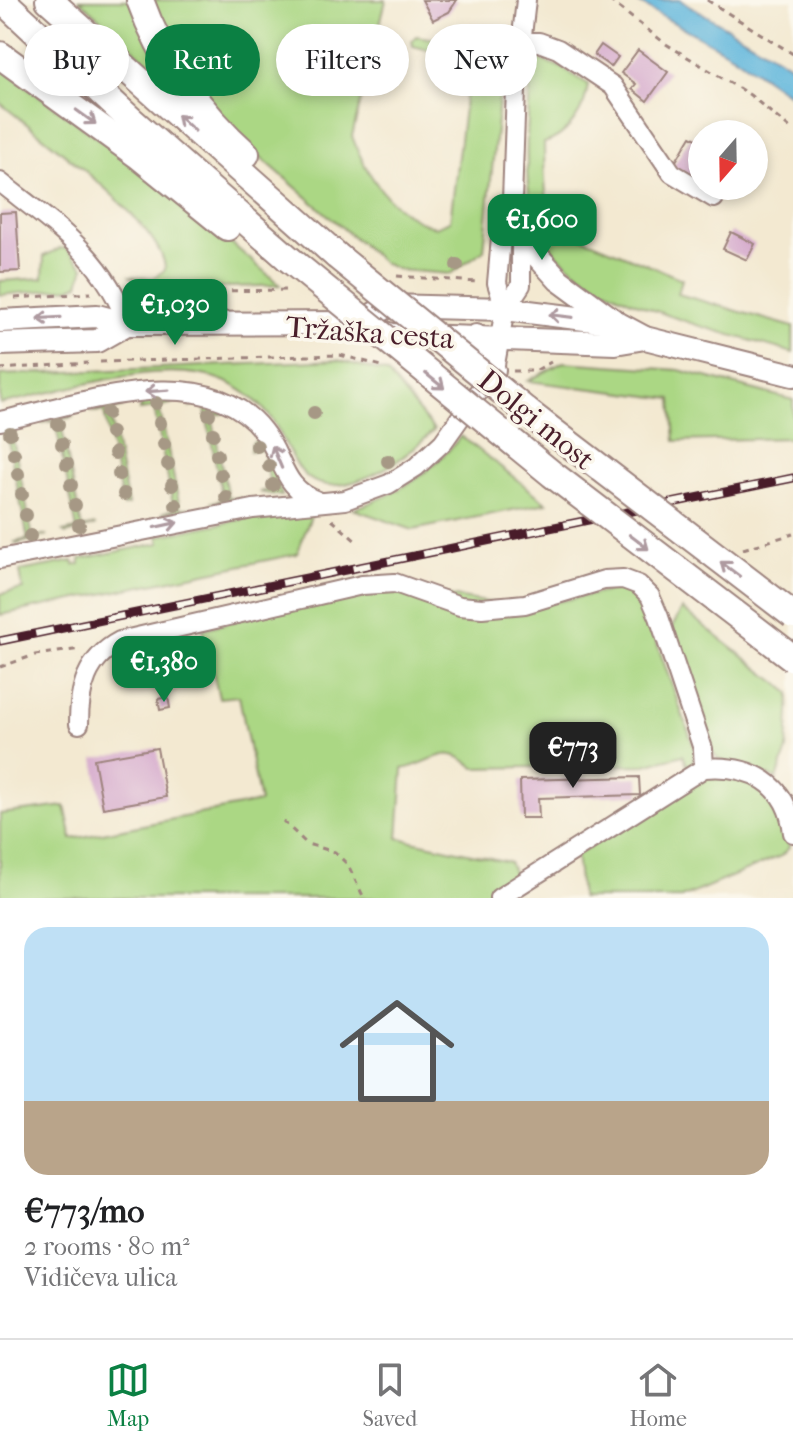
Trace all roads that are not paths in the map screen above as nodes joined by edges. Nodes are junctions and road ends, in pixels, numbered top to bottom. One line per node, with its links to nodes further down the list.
1 (2, 0): 13 (highway)
2 (49, 0): 12 (highway, one-way to 2)
3 (140, 0): 12 (highway)
4 (526, 0): 5 (street)
5 (522, 24)
6 (537, 42): 10 (street)
7 (0, 55): 13 (highway, one-way to 13)
8 (517, 96): 11 (street)
9 (0, 182): 19 (street)
10 (688, 183)
11 (512, 200): 14 (street); 15 (street)
12 (313, 224): 29 (highway, Dolgi most, one-way to 12, bridge)
13 (242, 229): 30 (highway, Dolgi most, one-way to 30, bridge)
14 (521, 238): 15 (street); 18 (main road)
15 (505, 309): 17 (main road, Tržaška cesta); 18 (main road, Tržaška cesta, one-way to 15); 21 (street)
16 (0, 321): 19 (main road, Tržaška cesta, one-way to 16)
17 (357, 323): 19 (main road, Tržaška cesta); 20 (main road, Tržaška cesta)
18 (617, 323): 22 (main road, Tržaška cesta)
19 (127, 324): 23 (main road, Tržaška cesta)
20 (476, 336): 21 (main road, Tržaška cesta); 24 (main road)
21 (500, 338): 22 (main road, Tržaška cesta); 24 (street)
22 (645, 338): 25 (main road, Tržaška cesta)
23 (0, 344)
24 (494, 370): 27 (street)
25 (793, 375)
26 (0, 421): 27 (street, one-way to 26)
27 (324, 503): 28 (street, one-way to 27)
28 (0, 559)
29 (793, 615)
30 (793, 658)
31 (79, 724): 32 (street)
32 (704, 768): 33 (street); 34 (street)
33 (793, 833)
34 (499, 898)

